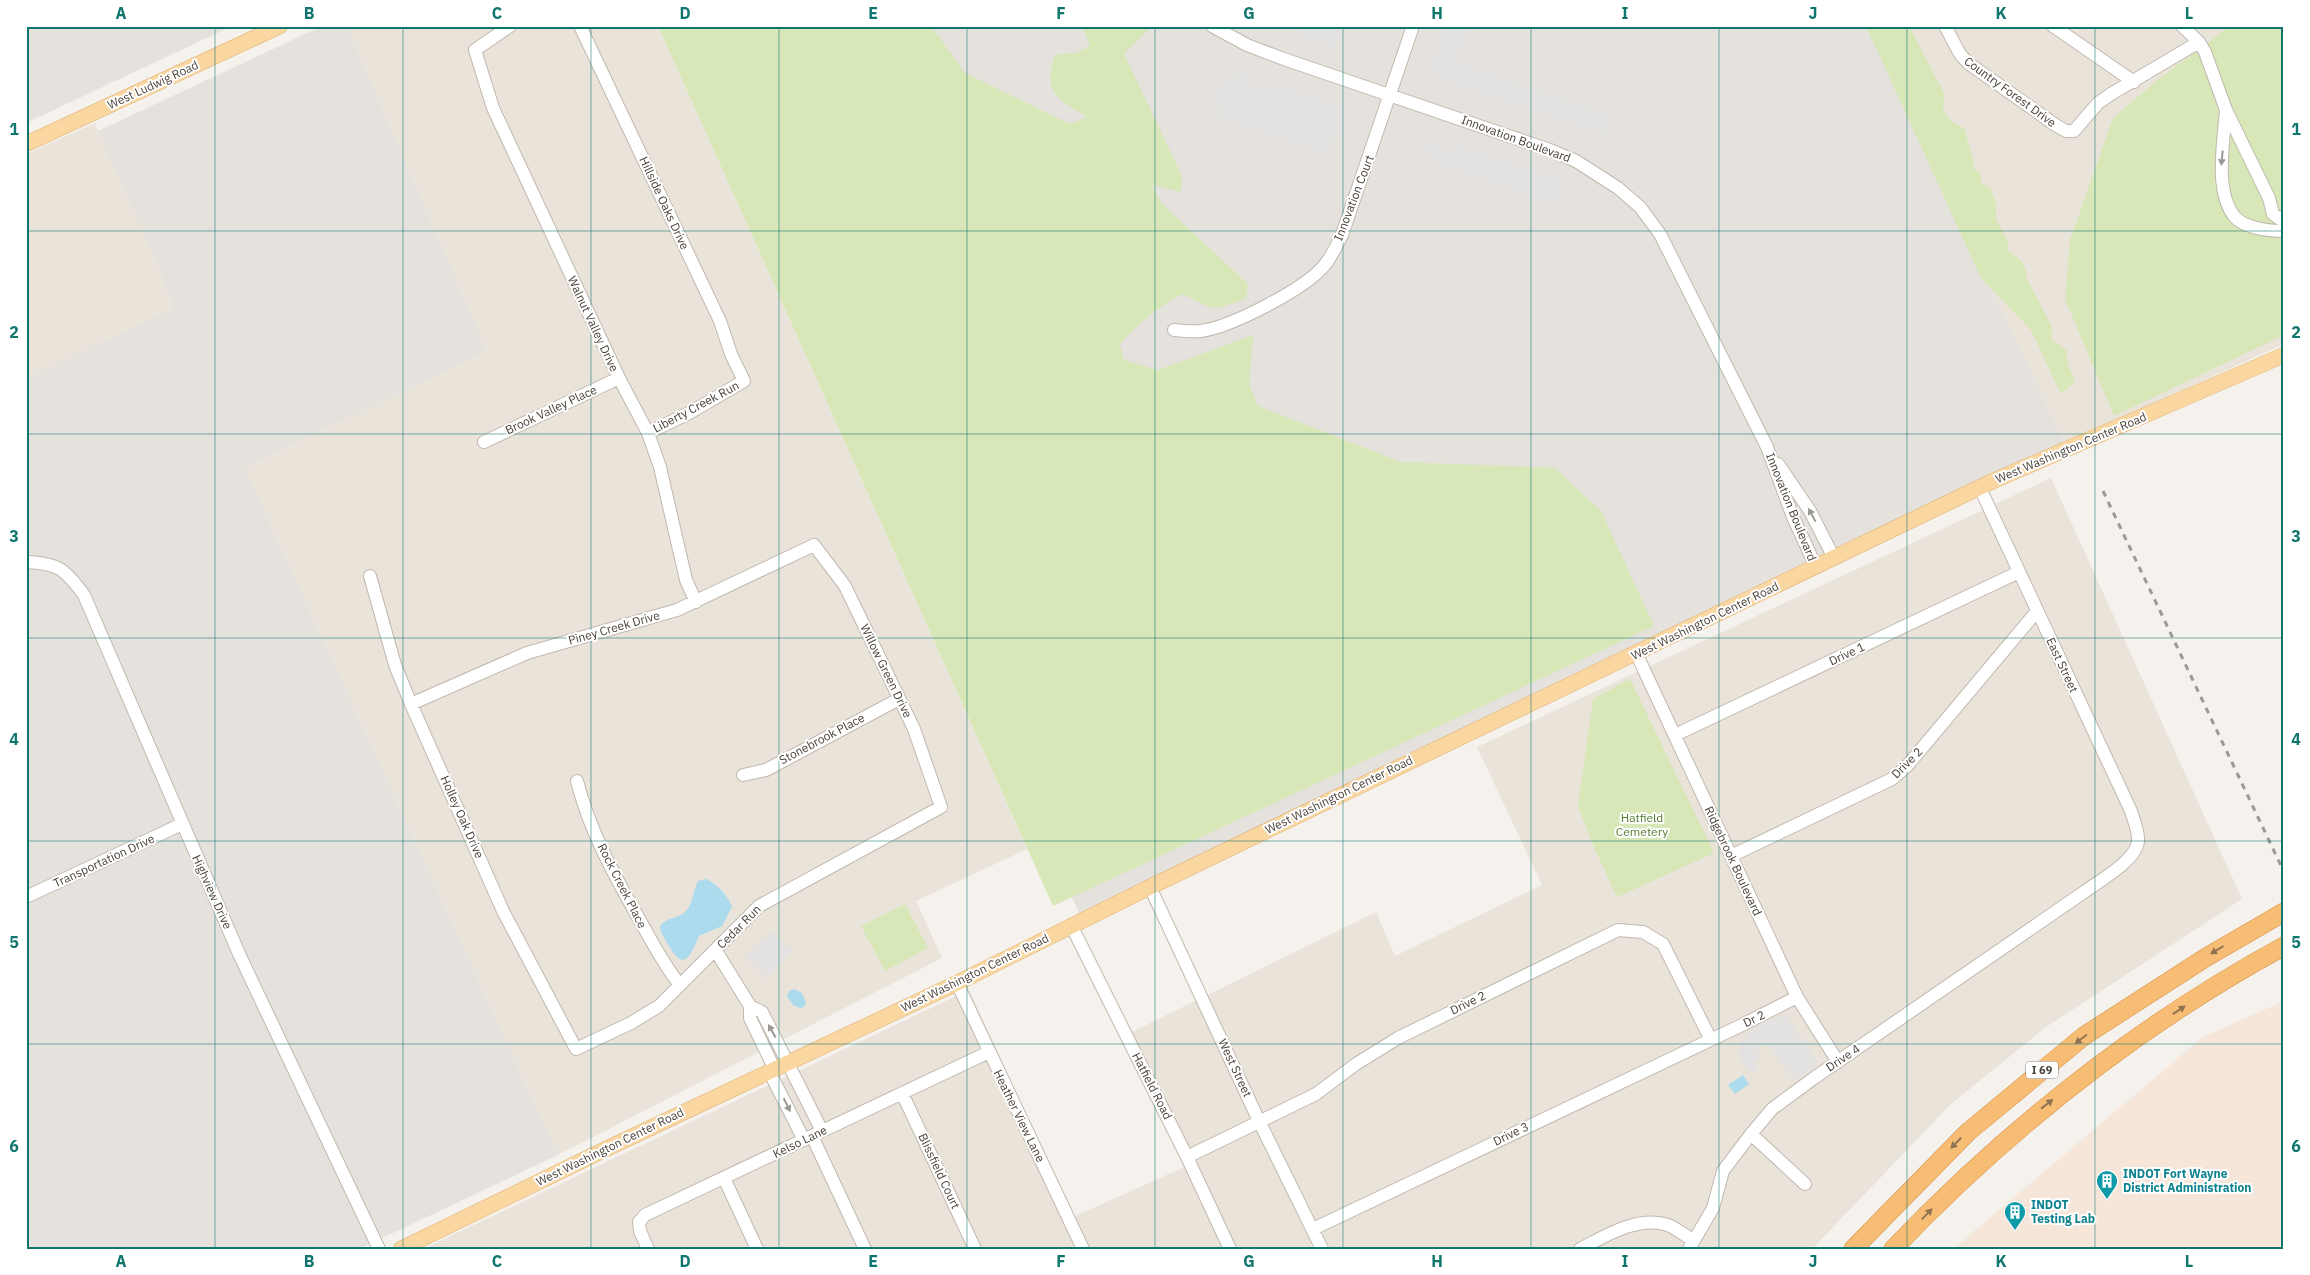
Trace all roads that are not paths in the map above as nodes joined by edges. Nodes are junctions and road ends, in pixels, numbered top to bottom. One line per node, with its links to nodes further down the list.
1 (280, 26): 13 (main road, West Ludwig Road)
2 (510, 26): 18 (street, Walnut Valley Drive)
3 (580, 26): 19 (street, Hillside Oaks Drive)
4 (1212, 26): 11 (street, Innovation Boulevard)
5 (1414, 26): 11 (street, Innovation Court)
6 (1945, 26): 10 (street, Country Forest Drive)
7 (2053, 26): 10 (street)
8 (2182, 26): 9 (street)
9 (2199, 42): 10 (street, Country Forest Drive); 12 (street)
10 (2134, 82)
11 (1390, 94): 16 (street, Innovation Court); 22 (street, Innovation Boulevard)
12 (2226, 110): 14 (street); 15 (street, one-way to 15)
13 (26, 144)
14 (2284, 219)
15 (2284, 231)
16 (1174, 330)
17 (2284, 355): 23 (main road, West Washington Center Road)
18 (618, 378): 20 (street, Walnut Valley Drive); 21 (street, Brook Valley Place)
19 (744, 381): 20 (street, Liberty Creek Run)
20 (648, 433): 30 (street, Walnut Valley Drive)
21 (484, 442)
22 (1767, 447): 25 (street, Innovation Boulevard, one-way to 22); 27 (street, Innovation Boulevard)
23 (1980, 488): 25 (main road, West Washington Center Road); 28 (street, East Street)
24 (814, 545): 30 (street, Piney Creek Drive); 33 (street, Willow Green Drive)
25 (1834, 558): 27 (main road, West Washington Center Road)
26 (26, 562): 39 (street, Highview Drive)
27 (1816, 567): 32 (main road, West Washington Center Road)
28 (2019, 572): 31 (street, East Street); 35 (street, Drive 1)
29 (370, 576): 34 (street, Holley Oak Drive)
30 (696, 602): 34 (street, Piney Creek Drive)
31 (2037, 611): 40 (street, East Street); 41 (street, Drive 2)
32 (1637, 654): 35 (street, Ridgebrook Boulevard); 42 (main road, West Washington Center Road)
33 (899, 699): 36 (street, Stonebrook Place); 38 (street, Willow Green Drive)
34 (411, 704): 53 (street, Holley Oak Drive)
35 (1675, 735): 41 (street, Ridgebrook Boulevard)
36 (743, 775)
37 (578, 780): 49 (street, Rock Creek Place)
38 (941, 806): 47 (street, Cedar Run)
39 (182, 824): 43 (street, Transportation Drive); 67 (street, Highview Drive)
40 (2138, 843): 56 (street, Drive 4)
41 (1731, 856): 50 (street, Ridgebrook Boulevard)
42 (1150, 887): 45 (main road, West Washington Center Road); 59 (street, West Street)
43 (26, 897)
44 (2284, 912): 77 (highway, I 69, one-way to 77)
45 (1071, 925): 48 (main road, West Washington Center Road); 62 (street, Hatfield Road)
46 (2279, 949): 78 (highway, I 69, one-way to 46)
47 (716, 951): 49 (street, Cedar Run); 51 (street)
48 (957, 983): 54 (street, Heather View Lane); 55 (main road, West Washington Center Road)
49 (680, 985): 53 (street, Cedar Run)
50 (1797, 997): 52 (street, Dr 2); 56 (street, Ridgebrook Boulevard)
51 (750, 1006): 55 (street, one-way to 51); 57 (street)
52 (1710, 1038): 59 (street, Drive 2); 65 (street, Drive 3)
53 (576, 1049)
54 (989, 1052): 58 (street, Kelso Lane); 73 (street, Heather View Lane)
55 (788, 1062): 57 (main road, West Washington Center Road); 61 (street)
56 (1838, 1062): 60 (street, Drive 4)
57 (772, 1069): 61 (street, one-way to 61); 68 (main road, West Washington Center Road)
58 (902, 1093): 61 (street, Kelso Lane); 72 (street, Blissfield Court)
59 (1259, 1121): 62 (street, Drive 2); 65 (street, West Street)
60 (1750, 1134): 64 (street); 66 (street, Drive 4)
61 (813, 1136): 63 (street, Kelso Lane); 71 (street)
62 (1187, 1157): 74 (street, Hatfield Road)
63 (724, 1178): 69 (street, Kelso Lane); 70 (street)
64 (1805, 1184)
65 (1313, 1229): 75 (street, West Street)
66 (1692, 1245): 76 (street, Drive 4)
67 (379, 1249)
68 (401, 1249)
69 (648, 1249)
70 (757, 1249)
71 (866, 1249)
72 (975, 1249)
73 (1083, 1249)
74 (1230, 1249)
75 (1322, 1249)
76 (1580, 1249)
77 (1853, 1249)
78 (1893, 1249)

